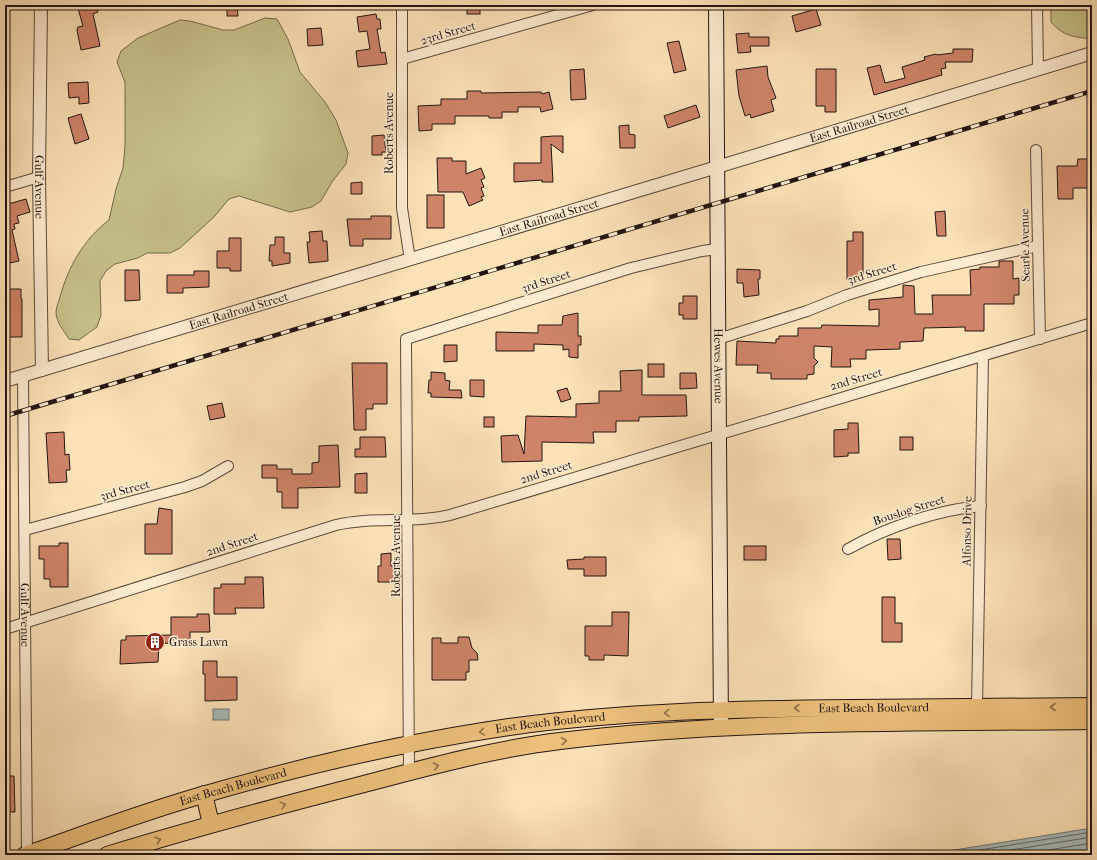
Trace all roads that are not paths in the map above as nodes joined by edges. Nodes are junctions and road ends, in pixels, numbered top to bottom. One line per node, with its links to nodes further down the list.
1 (41, 5): 11 (street, Gulf Avenue)
2 (402, 5): 7 (street, Roberts Avenue)
3 (593, 5): 7 (street, 23rd Street)
4 (716, 5): 10 (main road, Hewes Avenue)
5 (1037, 5): 8 (street)
6 (1092, 53): 8 (street, East Railroad Street)
7 (402, 59): 15 (street, Roberts Avenue)
8 (1038, 68): 10 (street, East Railroad Street)
9 (1036, 150): 13 (street, Searle Avenue)
10 (717, 167): 14 (main road, Hewes Avenue); 15 (street, East Railroad Street)
11 (39, 177): 12 (street); 21 (street, Gulf Avenue)
12 (5, 187)
13 (1038, 246): 17 (street, 3rd Street); 18 (street, Searle Avenue)
14 (718, 249): 17 (main road, Hewes Avenue); 19 (street, 3rd Street)
15 (410, 260): 21 (street, East Railroad Street)
16 (1092, 323): 18 (street, 2nd Street)
17 (718, 339): 24 (main road, Hewes Avenue)
18 (1040, 339): 20 (street, 2nd Street)
19 (406, 340): 27 (street, Roberts Avenue)
20 (983, 356): 24 (street, 2nd Street); 26 (street, Alfonso Drive)
21 (42, 370): 22 (street, East Railroad Street)
22 (23, 376): 23 (street, East Railroad Street); 28 (street, Gulf Avenue)
23 (5, 381)
24 (719, 434): 27 (street, 2nd Street); 34 (main road, Hewes Avenue)
25 (228, 466): 28 (street, 3rd Street)
26 (981, 506): 29 (street, Bouslog Street); 33 (street, Alfonso Drive)
27 (408, 521): 30 (street, 2nd Street); 37 (street, Roberts Avenue)
28 (25, 530): 30 (street, Gulf Avenue)
29 (848, 549)
30 (24, 623): 31 (street, 2nd Street); 41 (street, Gulf Avenue)
31 (5, 629)
32 (1092, 706): 33 (main road, East Beach Boulevard, one-way to 33)
33 (977, 707): 34 (main road, East Beach Boulevard, one-way to 34)
34 (721, 709): 36 (main road, Hewes Avenue); 37 (main road, East Beach Boulevard, one-way to 37)
35 (1092, 721): 36 (main road, East Beach Boulevard)
36 (721, 728): 38 (main road, East Beach Boulevard, one-way to 36)
37 (409, 744): 38 (street, Roberts Avenue); 39 (main road, East Beach Boulevard)
38 (409, 772): 40 (main road, East Beach Boulevard, one-way to 38)
39 (204, 794): 40 (main road); 41 (main road, East Beach Boulevard)
40 (211, 824): 42 (main road, East Beach Boulevard, one-way to 40)
41 (26, 855)
42 (107, 855)

